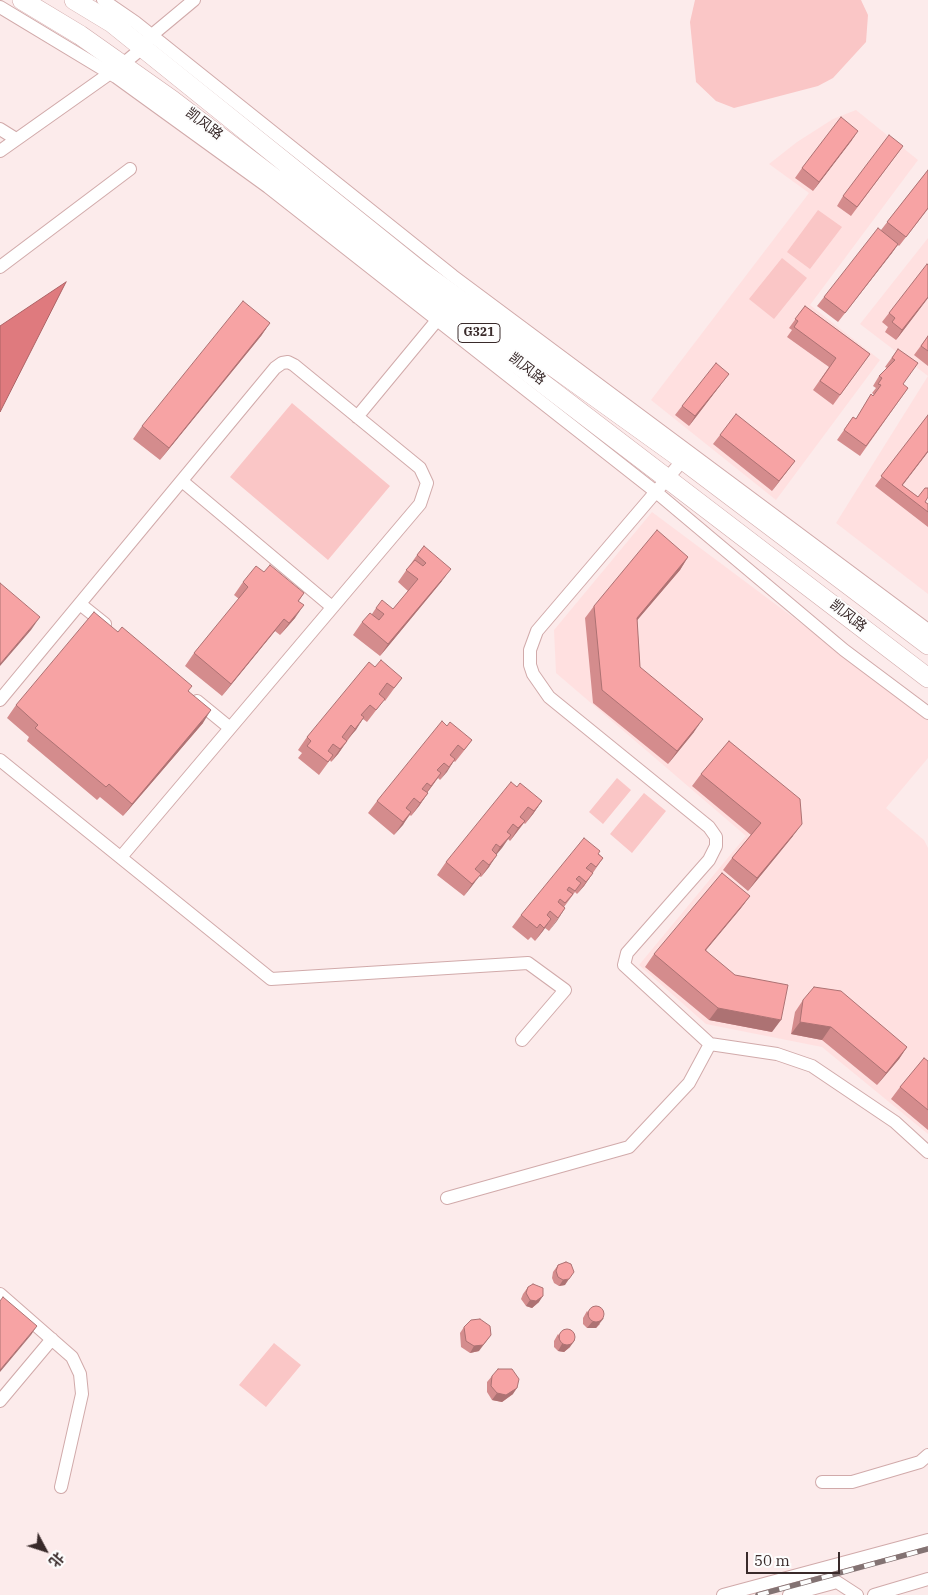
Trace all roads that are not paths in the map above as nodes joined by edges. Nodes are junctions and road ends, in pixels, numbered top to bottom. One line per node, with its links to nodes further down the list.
1 (22, 0): 7 (highway, 凯风路 / G321)
2 (74, 0): 6 (highway, 凯风路 / G321)
3 (103, 0): 6 (street)
4 (194, 0): 6 (street)
5 (0, 7): 7 (street)
6 (146, 42): 7 (street); 15 (highway, 凯风路 / G321); 21 (street)
7 (116, 69): 9 (street); 13 (street); 16 (highway, 凯风路 / G321)
8 (0, 129): 9 (street)
9 (16, 139): 10 (street)
10 (0, 150)
11 (130, 169): 12 (street)
12 (0, 267)
13 (438, 319): 14 (street); 18 (street)
14 (357, 417): 17 (street); 20 (street)
15 (683, 460): 16 (street); 23 (highway, 凯风路 / G321)
16 (668, 478): 18 (street); 24 (highway, 凯风路 / G321)
17 (182, 480): 19 (street); 20 (street)
18 (656, 492): 27 (street); 32 (street)
19 (80, 604): 22 (street); 26 (street)
20 (332, 607): 28 (street)
21 (928, 630)
22 (117, 635)
23 (928, 645)
24 (928, 678)
25 (185, 690): 28 (street)
26 (0, 700)
27 (928, 714)
28 (230, 728): 30 (street)
29 (0, 760): 30 (street)
30 (121, 857): 31 (street)
31 (522, 1040)
32 (710, 1044): 33 (street); 34 (street)
33 (928, 1152)
34 (447, 1198)
35 (0, 1294): 36 (street)
36 (52, 1339): 37 (street); 40 (street)
37 (0, 1401)
38 (928, 1455): 39 (street)
39 (822, 1482)
40 (61, 1487)
41 (928, 1540): 43 (street)
42 (928, 1579): 46 (street)
43 (723, 1595)
44 (789, 1595): 45 (street)
45 (857, 1595)
46 (874, 1595)

